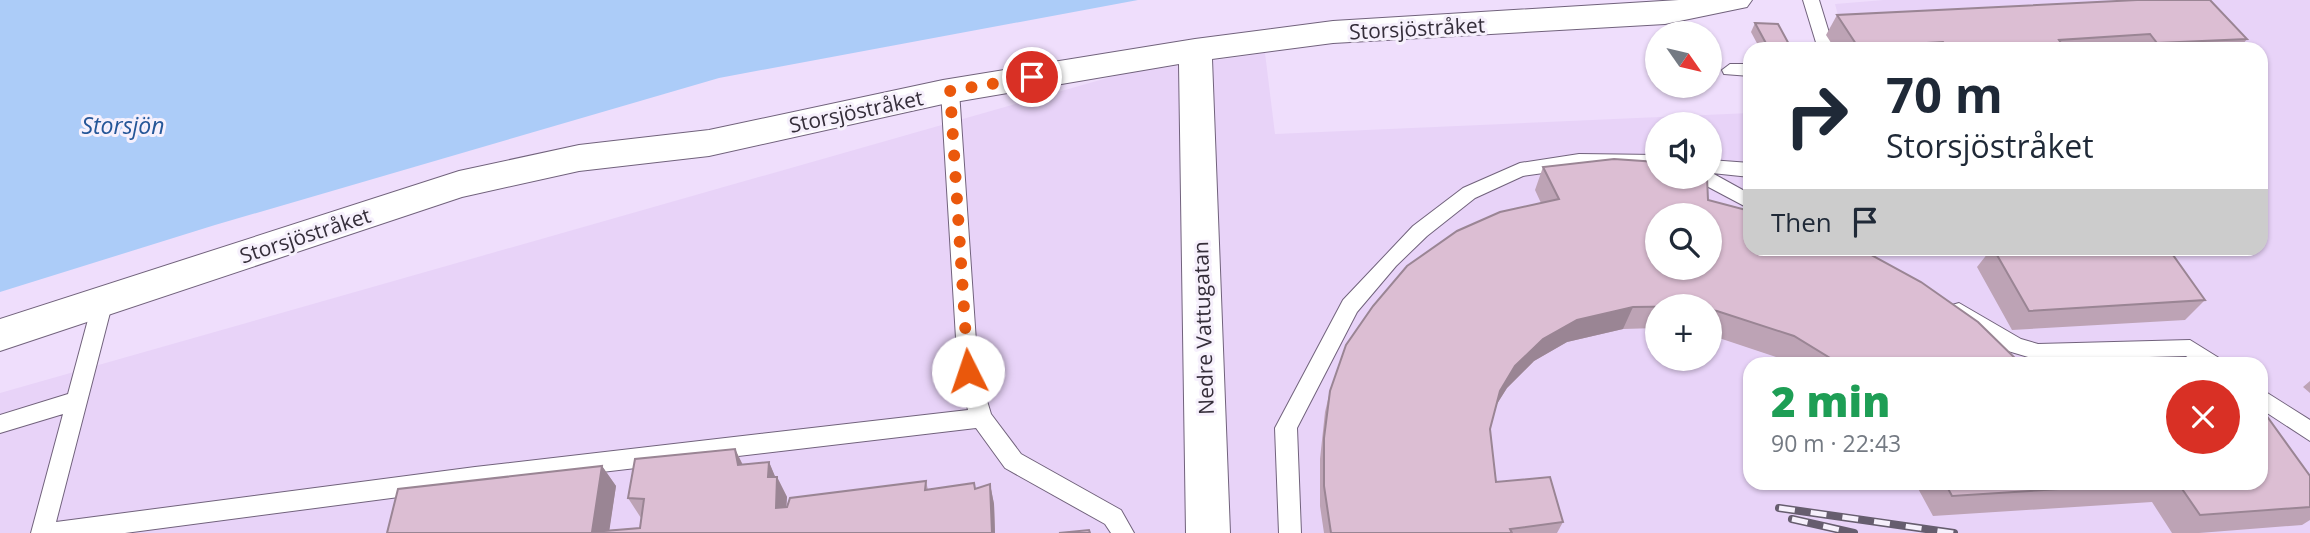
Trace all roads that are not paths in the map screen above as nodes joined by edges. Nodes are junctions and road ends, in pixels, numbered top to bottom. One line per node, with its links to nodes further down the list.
1 (1736, 0): 4 (street, Storsjöstråket)
2 (1811, 0): 3 (lane)
3 (1824, 42)
4 (1195, 50): 7 (street, Storsjöstråket); 25 (street, Nedre Vattugatan)
5 (1730, 70): 6 (lane)
6 (1743, 70)
7 (950, 91): 13 (street, Storsjöstråket); 19 (lane)
8 (1645, 161): 26 (lane)
9 (1722, 167): 10 (lane)
10 (1743, 169)
11 (1722, 186): 12 (lane)
12 (1743, 198)
13 (103, 301): 15 (street, Storsjöstråket); 17 (lane)
14 (1946, 304): 16 (lane)
15 (0, 335)
16 (2202, 357)
17 (75, 401): 20 (lane); 22 (lane)
18 (2268, 403): 21 (lane)
19 (981, 418): 23 (lane); 24 (lane)
20 (0, 424)
21 (2310, 432)
22 (42, 533)
23 (48, 533)
24 (1123, 533)
25 (1208, 533)
26 (1290, 533)

